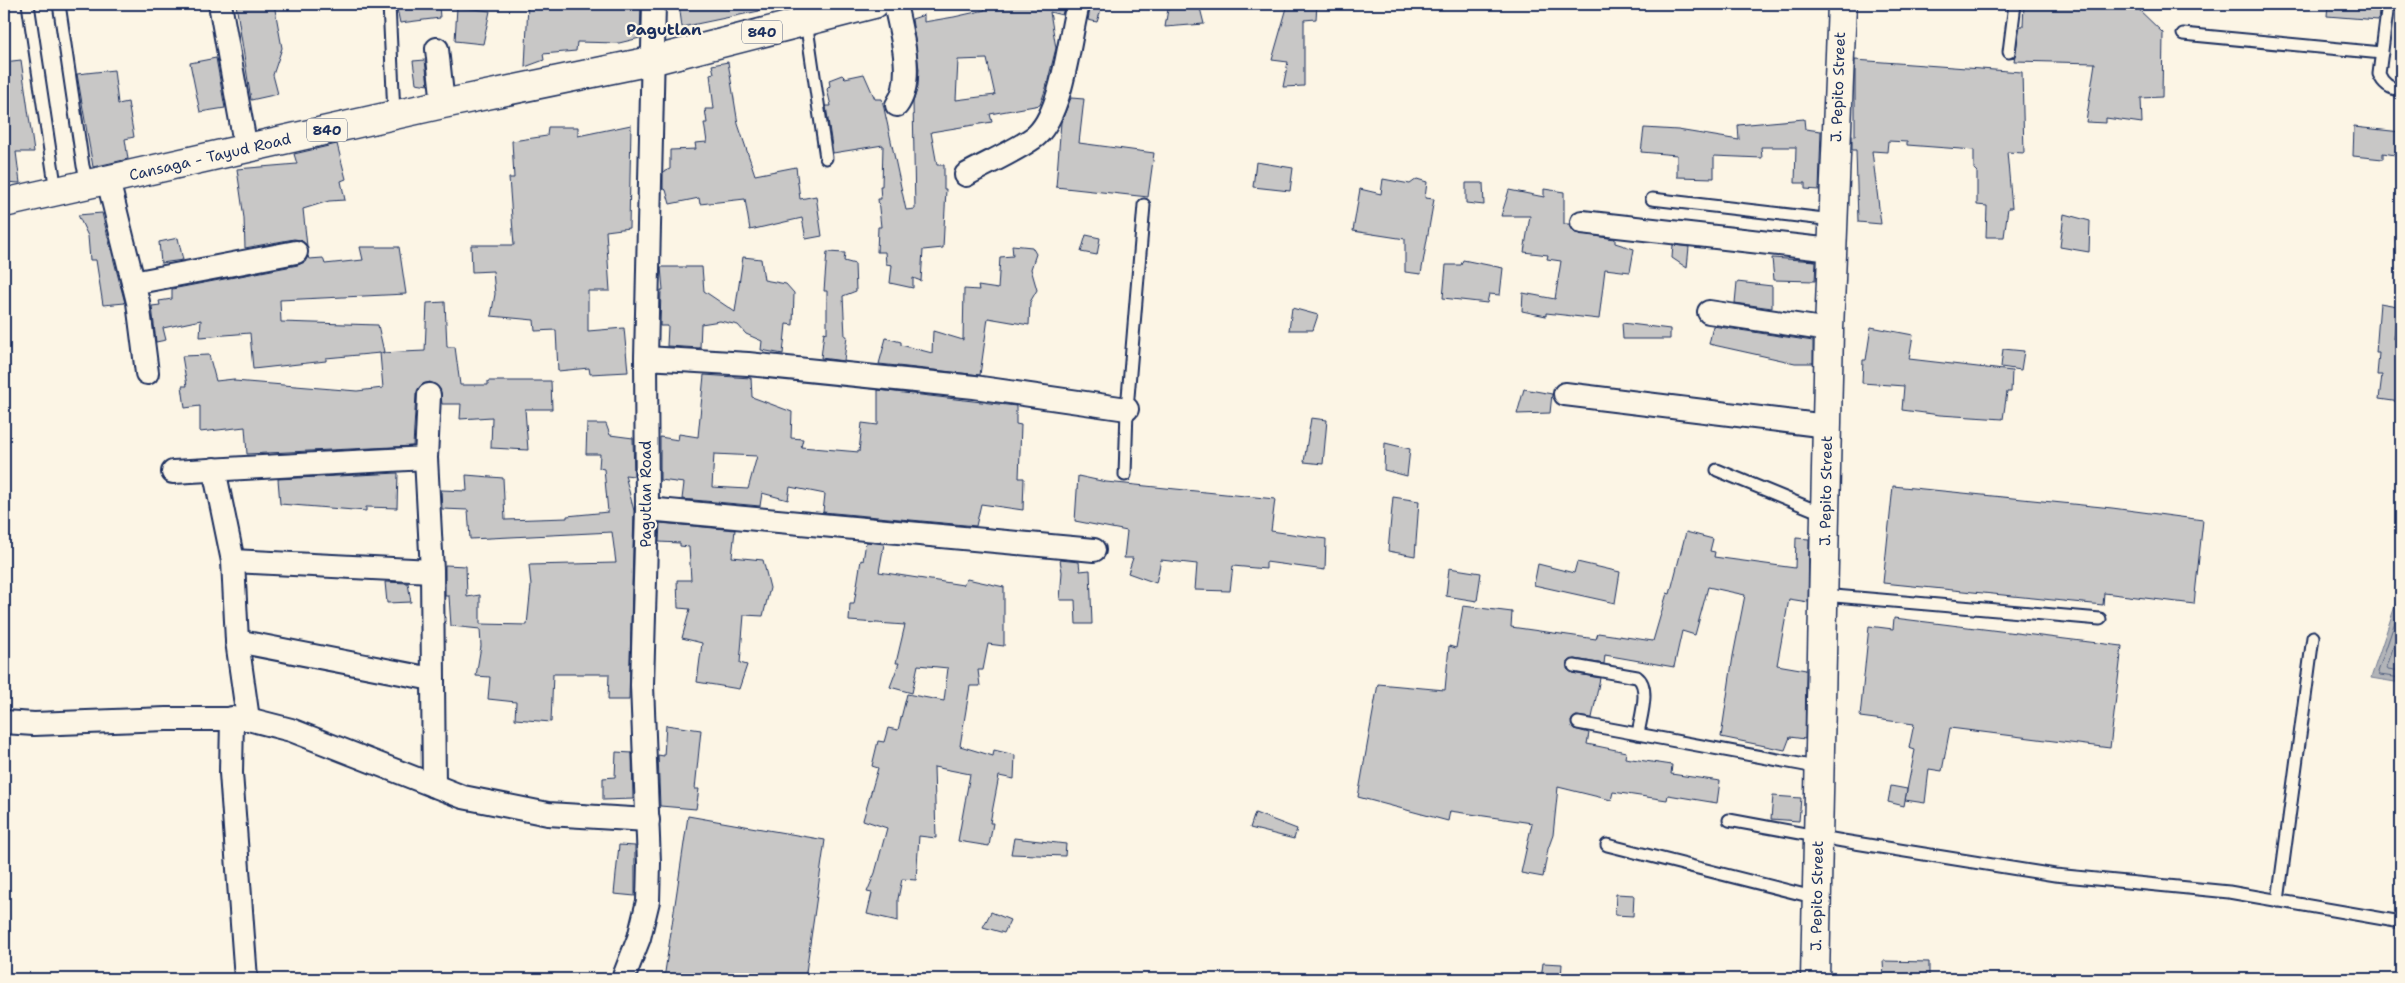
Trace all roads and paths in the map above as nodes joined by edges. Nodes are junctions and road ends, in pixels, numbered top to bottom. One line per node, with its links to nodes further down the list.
1 (28, 4): 26 (lane)
2 (59, 4): 25 (lane)
3 (220, 4): 22 (street)
4 (389, 4): 21 (lane)
5 (654, 4): 17 (street, Pagutlan Road)
6 (874, 4): 12 (main road, 840)
7 (895, 4): 20 (street)
8 (1078, 4): 24 (street)
9 (1842, 4): 30 (main road, J. Pepito Street)
10 (2015, 4): 15 (lane)
11 (2388, 4): 16 (lane)
12 (806, 20): 17 (main road, 840); 23 (lane)
13 (2183, 34): 16 (lane)
14 (437, 49): 19 (street)
15 (2009, 52)
16 (2382, 53): 18 (lane)
17 (651, 62): 19 (main road, Cansaga - Tayud Road / 840); 37 (street, Pagutlan Road)
18 (2401, 90)
19 (443, 104): 21 (main road, Cansaga - Tayud Road / 840)
20 (896, 105)
21 (394, 115): 22 (main road, Cansaga - Tayud Road / 840)
22 (246, 149): 25 (main road, Cansaga - Tayud Road / 840)
23 (826, 158)
24 (966, 174)
25 (98, 182): 26 (main road, Cansaga - Tayud Road / 840); 34 (street)
26 (56, 191): 28 (main road, Cansaga - Tayud Road / 840)
27 (1652, 199): 30 (lane)
28 (4, 203)
29 (1144, 205): 41 (lane)
30 (1833, 220): 32 (main road, J. Pepito Street)
31 (1582, 222): 32 (street)
32 (1832, 250): 36 (main road, J. Pepito Street)
33 (296, 252): 34 (street)
34 (133, 283): 38 (street)
35 (1709, 312): 36 (street)
36 (1829, 330): 42 (main road, J. Pepito Street)
37 (646, 358): 41 (street); 48 (street, Pagutlan Road)
38 (147, 373)
39 (1565, 394): 42 (street)
40 (429, 395): 43 (street)
41 (1127, 409): 47 (lane)
42 (1827, 426): 49 (main road, J. Pepito Street)
43 (426, 458): 44 (street); 52 (street)
44 (214, 469): 46 (street); 51 (street)
45 (1717, 470): 49 (lane)
46 (172, 472)
47 (1125, 475)
48 (647, 509): 50 (street); 65 (street, Pagutlan Road)
49 (1825, 515): 53 (main road, J. Pepito Street)
50 (1094, 550)
51 (233, 561): 52 (street); 56 (street)
52 (432, 571): 58 (street)
53 (1823, 595): 54 (lane); 63 (main road, J. Pepito Street)
54 (2100, 619)
55 (2313, 637): 70 (lane)
56 (237, 641): 58 (street); 59 (street)
57 (1574, 666): 62 (lane)
58 (432, 678): 64 (street)
59 (240, 718): 60 (street); 64 (street); 72 (street)
60 (4, 722)
61 (1578, 723): 62 (lane)
62 (1638, 734): 63 (lane)
63 (1820, 770): 67 (main road, J. Pepito Street)
64 (434, 786): 65 (street)
65 (648, 820): 73 (street, Pagutlan Road)
66 (1729, 820): 67 (lane)
67 (1818, 836): 69 (main road, J. Pepito Street); 70 (lane)
68 (1608, 845): 69 (lane)
69 (1817, 898): 74 (main road, J. Pepito Street)
70 (2278, 901): 71 (lane)
71 (2401, 922)
72 (246, 979)
73 (623, 979)
74 (1815, 979)

